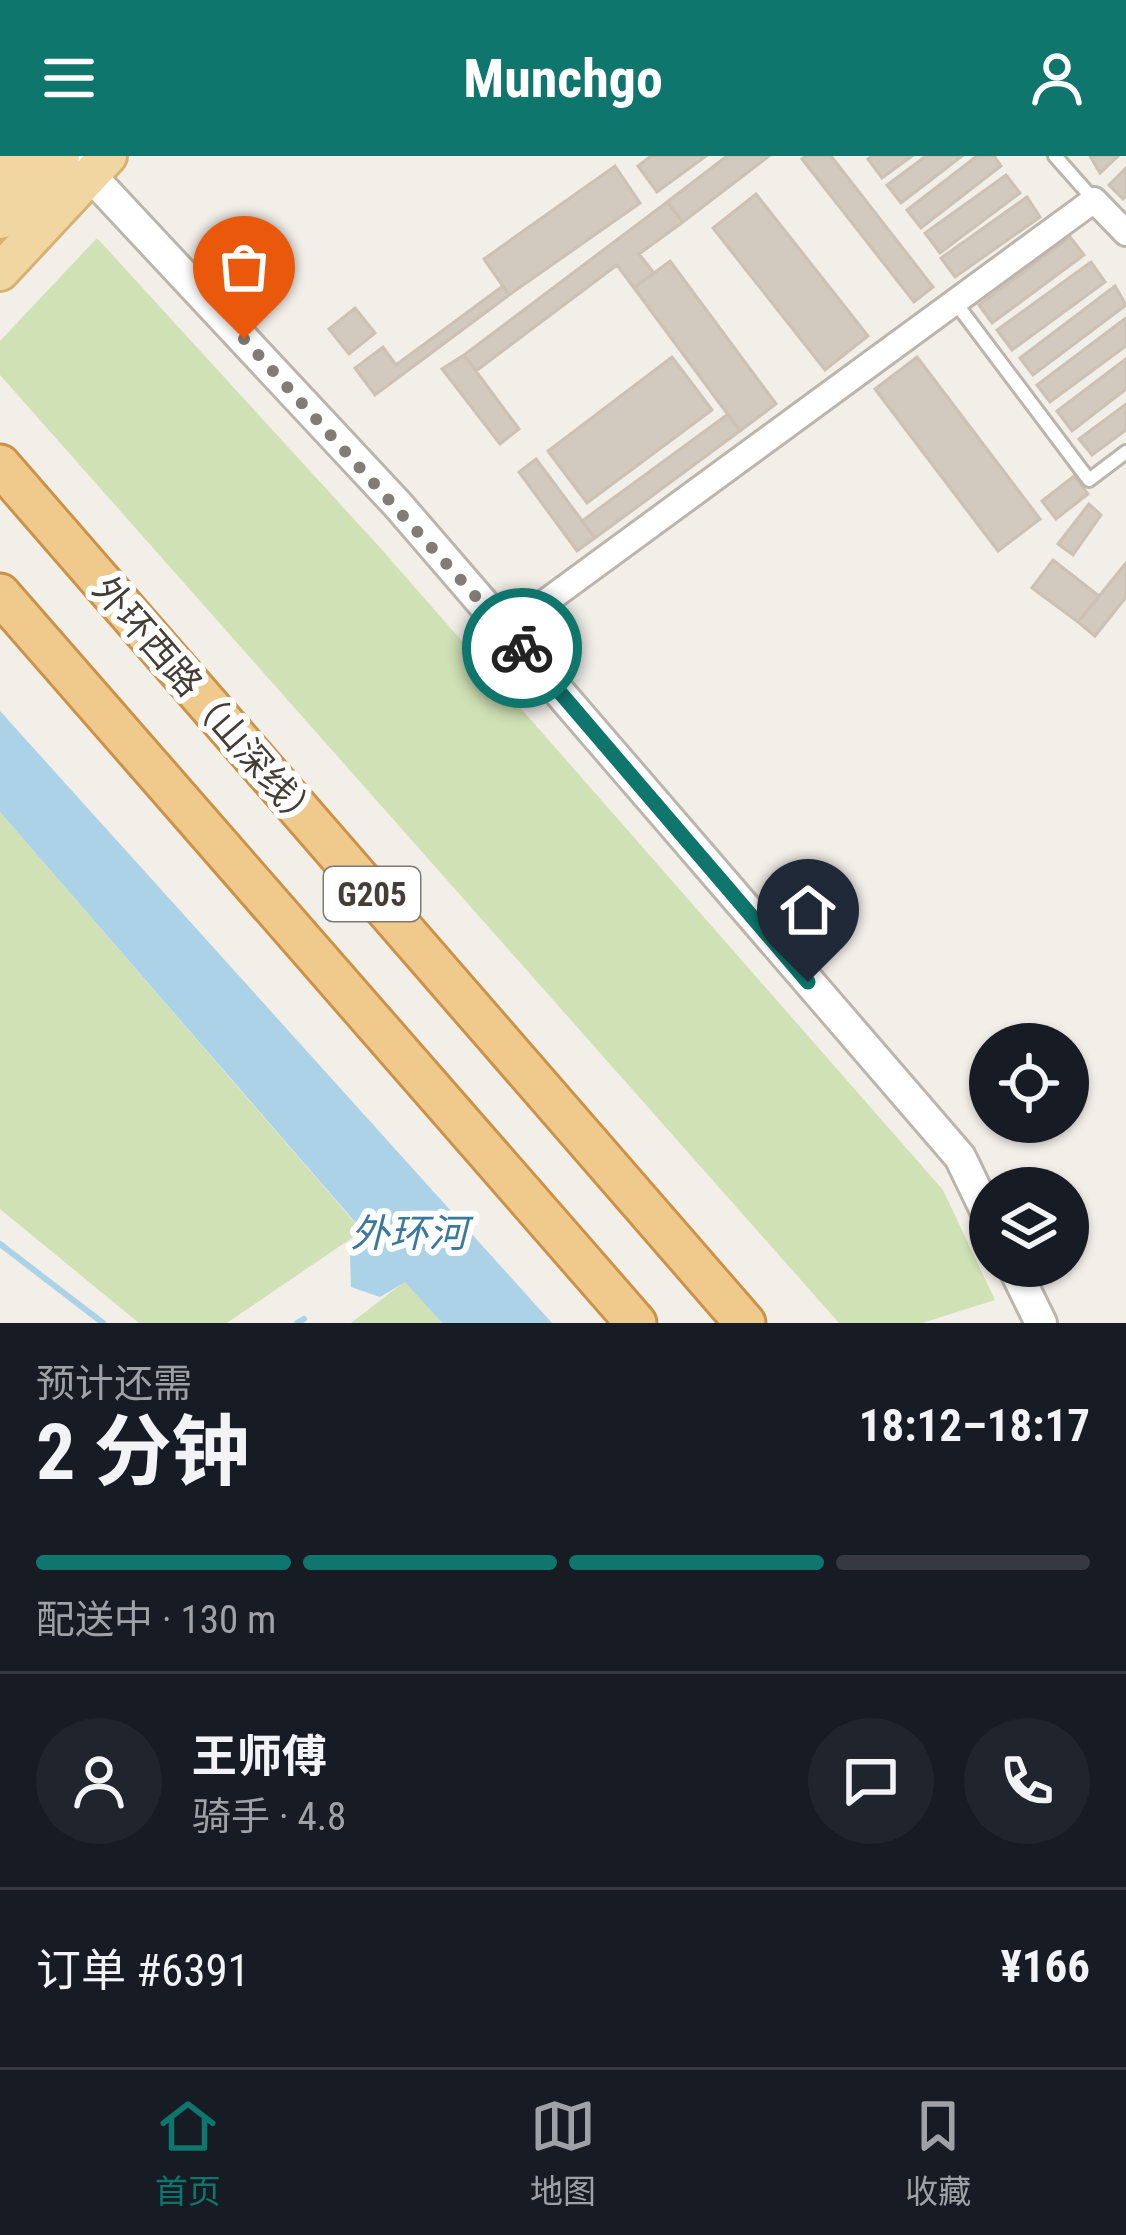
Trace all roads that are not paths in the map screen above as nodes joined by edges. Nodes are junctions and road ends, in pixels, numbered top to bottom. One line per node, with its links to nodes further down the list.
1 (21, 156): 4 (main road)
2 (1055, 156): 5 (lane)
3 (83, 160): 6 (main road); 8 (main road); 13 (street)
4 (0, 178)
5 (1094, 200): 7 (street); 9 (street)
6 (0, 220)
7 (1126, 233)
8 (0, 272)
9 (955, 302): 10 (lane); 13 (street)
10 (1126, 452)
11 (0, 465): 17 (highway, 外环西路（山深线） / G205)
12 (0, 594): 16 (highway, G205)
13 (506, 631): 14 (street)
14 (969, 1176)
15 (1023, 1287): 18 (street)
16 (636, 1323)
17 (745, 1323)
18 (1041, 1323)

